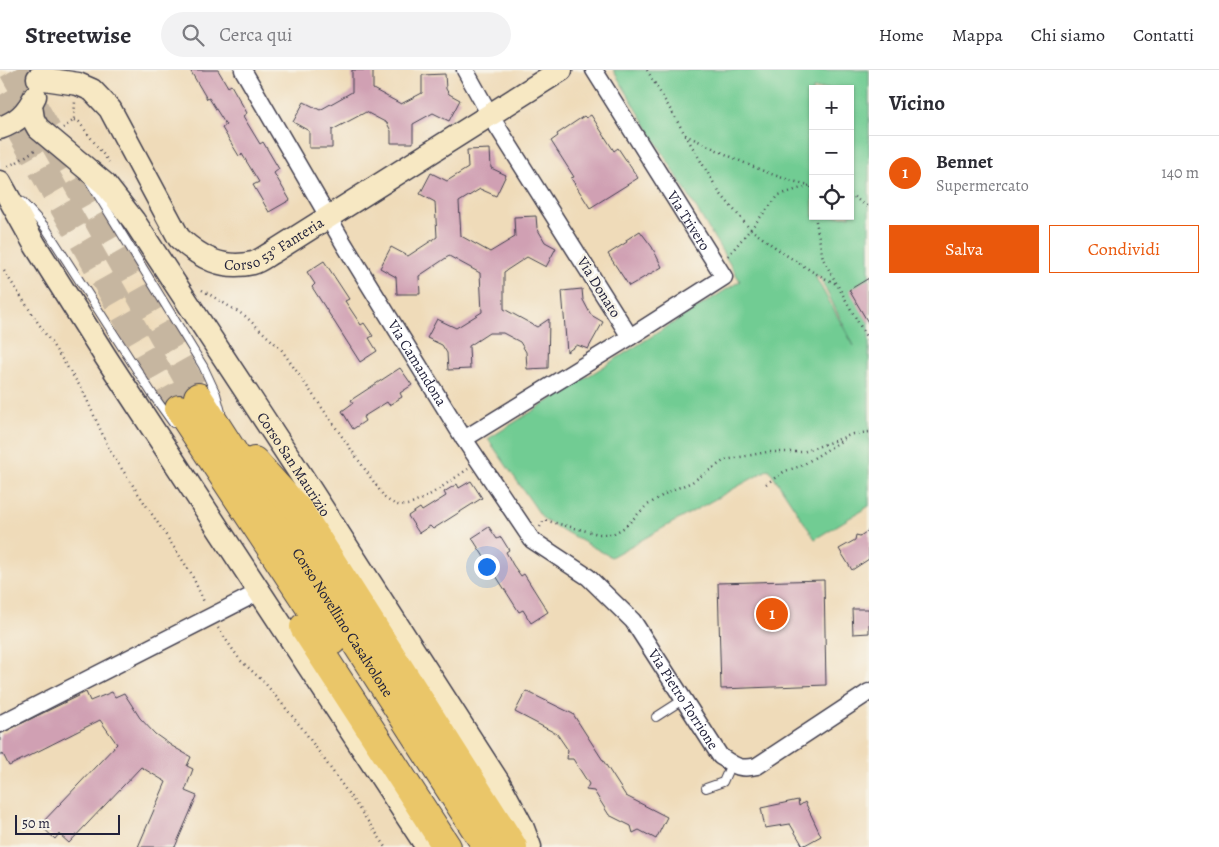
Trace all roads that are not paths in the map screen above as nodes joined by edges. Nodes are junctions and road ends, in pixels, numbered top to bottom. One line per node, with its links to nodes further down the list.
1 (243, 70): 11 (street, Via Camandona)
2 (465, 70): 7 (street, Via Donato)
3 (561, 70): 7 (street, Corso 53° Fanteria)
4 (594, 70): 12 (street, Via Trivero)
5 (37, 74): 6 (street); 11 (street, Corso 53° Fanteria)
6 (30, 106): 8 (street); 9 (street, Corso San Maurizio)
7 (490, 115): 11 (street, Corso 53° Fanteria); 12 (street, Via Donato)
8 (0, 128)
9 (76, 160): 15 (lane); 31 (street, Corso San Maurizio)
10 (0, 180): 13 (lane); 18 (street)
11 (328, 218): 14 (street, Via Camandona)
12 (630, 337): 14 (street)
13 (184, 411): 15 (highway, Corso Novellino Casalvolone); 17 (highway, Corso Novellino Casalvolone)
14 (464, 440): 19 (street, Via Camandona)
15 (230, 446): 29 (highway, Corso Novellino Casalvolone); 30 (highway)
16 (206, 467): 17 (lane)
17 (241, 501): 27 (highway); 28 (highway, Corso Novellino Casalvolone)
18 (260, 592): 23 (street); 26 (street)
19 (634, 621): 21 (street, Via Pietro Torrione)
20 (868, 695): 24 (street, Via Pietro Torrione)
21 (684, 699): 22 (lane); 24 (street, Via Pietro Torrione)
22 (656, 717)
23 (0, 724)
24 (731, 764): 25 (lane)
25 (706, 788)
26 (427, 847)
27 (447, 847)
28 (468, 847)
29 (487, 847)
30 (514, 847)
31 (530, 847)

